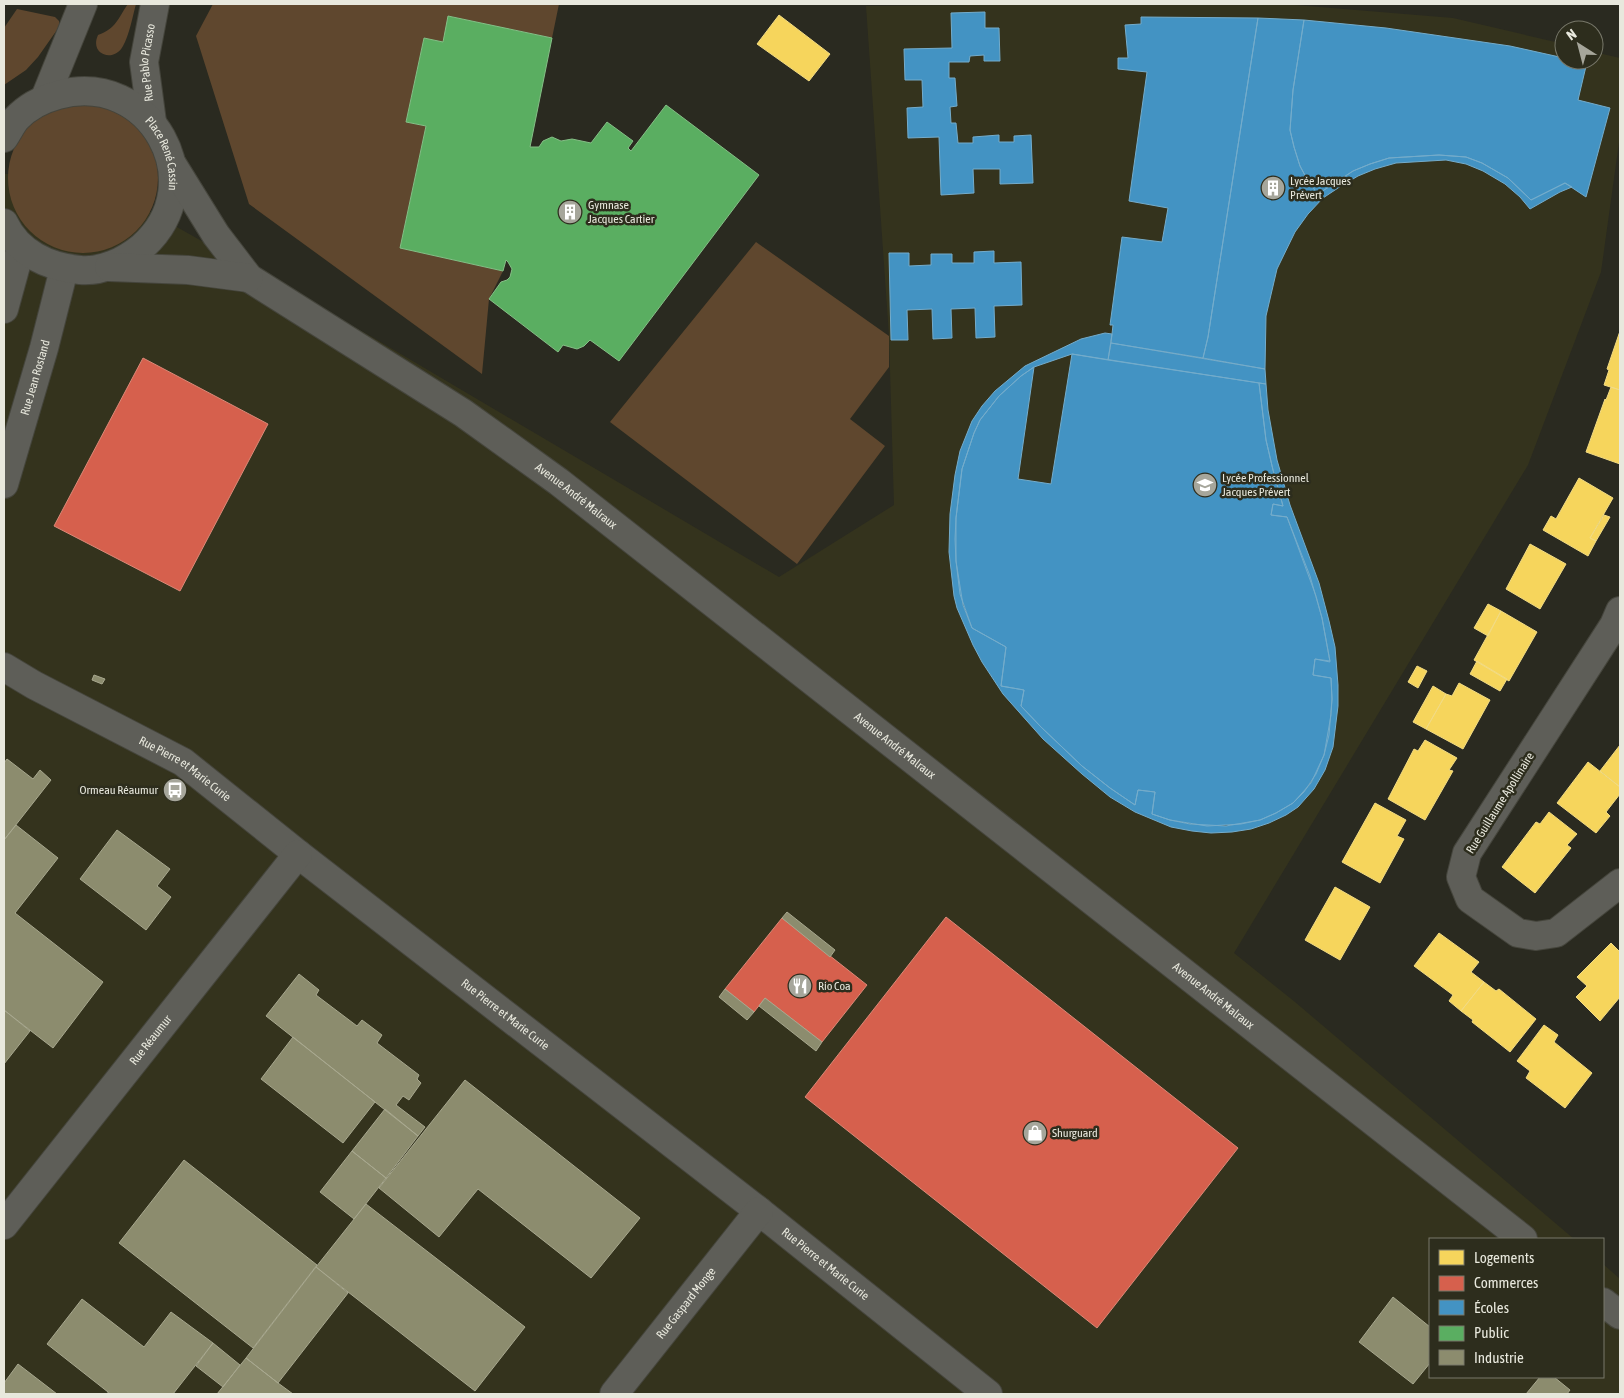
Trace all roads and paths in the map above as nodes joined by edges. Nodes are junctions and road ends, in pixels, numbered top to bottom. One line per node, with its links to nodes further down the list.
1 (83, 4): 3 (street)
2 (155, 4): 4 (street, Rue Pablo Picasso)
3 (45, 98): 4 (street, Place René Cassin); 5 (street, Place René Cassin)
4 (152, 122): 6 (street, Place René Cassin)
5 (8, 127)
6 (172, 164): 8 (street, Place René Cassin); 10 (street)
7 (9, 233): 9 (street, Place René Cassin); 11 (street)
8 (107, 267): 9 (street, Place René Cassin); 10 (street)
9 (64, 269): 12 (street, Rue Jean Rostand)
10 (249, 278): 19 (street, Avenue André Malraux)
11 (4, 309)
12 (4, 484)
13 (1620, 611): 16 (street, Rue Guillaume Apollinaire)
14 (4, 667): 15 (street, Rue Pierre et Marie Curie)
15 (298, 854): 17 (street, Rue Pierre et Marie Curie); 18 (street, Rue Réaumur)
16 (1620, 883)
17 (759, 1211): 22 (street, Rue Gaspard Monge); 23 (street, Rue Pierre et Marie Curie)
18 (4, 1225)
19 (1522, 1238)
20 (1604, 1303): 21 (street)
21 (1620, 1316)
22 (614, 1394)
23 (988, 1394)

